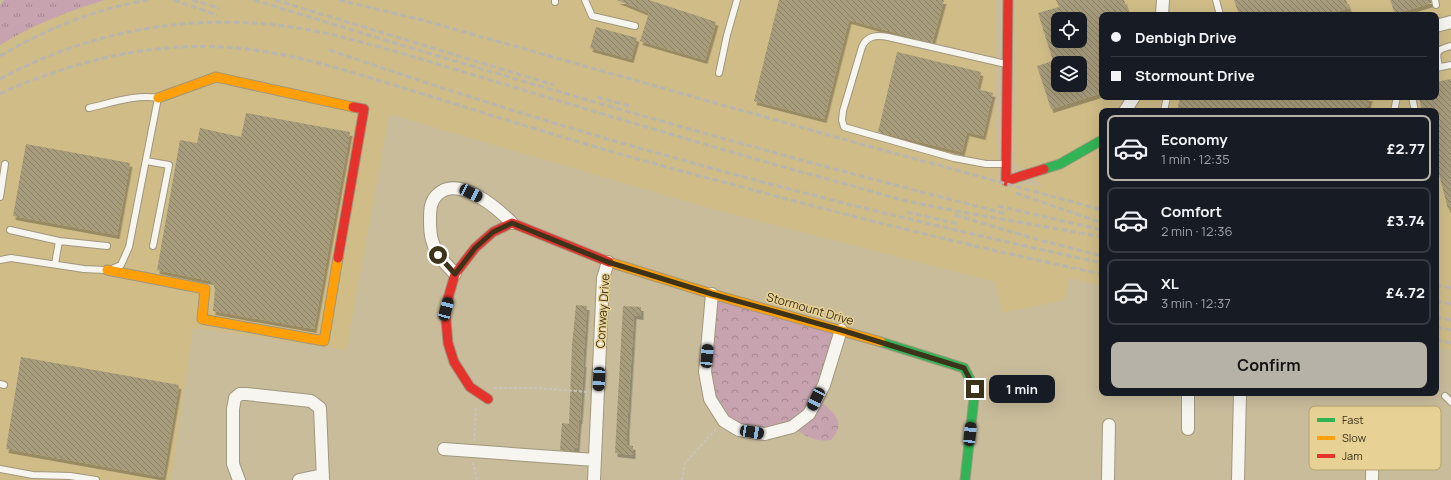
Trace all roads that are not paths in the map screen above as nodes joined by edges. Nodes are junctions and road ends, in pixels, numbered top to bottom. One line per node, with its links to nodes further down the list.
1 (585, 0): 10 (lane)
2 (737, 0): 16 (lane)
3 (1008, 0): 13 (street)
4 (1163, 0): 6 (street)
5 (1216, 0): 7 (lane)
6 (1162, 12)
7 (1219, 12)
8 (1451, 22): 9 (street)
9 (1439, 25)
10 (636, 26)
11 (1451, 46): 12 (lane)
12 (1439, 50)
13 (1007, 64): 22 (street); 22 (lane)
14 (1451, 65): 15 (lane)
15 (1439, 68)
16 (719, 73)
17 (158, 98): 18 (lane); 20 (lane); 32 (street)
18 (89, 108)
19 (1099, 142): 22 (street)
20 (146, 162): 28 (lane); 32 (lane)
21 (5, 164): 23 (lane)
22 (1006, 164)
23 (0, 197)
24 (512, 223): 30 (street, Stormount Drive); 33 (street); 33 (street)
25 (10, 230): 26 (lane)
26 (59, 241): 27 (lane); 31 (lane)
27 (107, 246)
28 (153, 246)
29 (0, 260): 31 (lane)
30 (608, 262): 34 (street, Stormount Drive); 44 (street, Conway Drive)
31 (55, 264): 32 (lane)
32 (106, 270)
33 (455, 274): 39 (street)
34 (712, 294): 35 (street, Stormount Drive); 35 (street)
35 (841, 330): 52 (street, Stormount Drive)
36 (1188, 396): 42 (street)
37 (1240, 396): 54 (street)
38 (1445, 396): 40 (lane)
39 (488, 399)
40 (1451, 402)
41 (1109, 425): 53 (street)
42 (1188, 429)
43 (444, 449): 44 (street)
44 (595, 460): 51 (street, Conway Drive)
45 (0, 469): 48 (lane)
46 (1372, 470): 55 (street)
47 (323, 477): 49 (street); 50 (street)
48 (96, 480)
49 (239, 480)
50 (299, 480)
51 (594, 480)
52 (965, 480)
53 (1108, 480)
54 (1238, 480)
55 (1372, 480)

